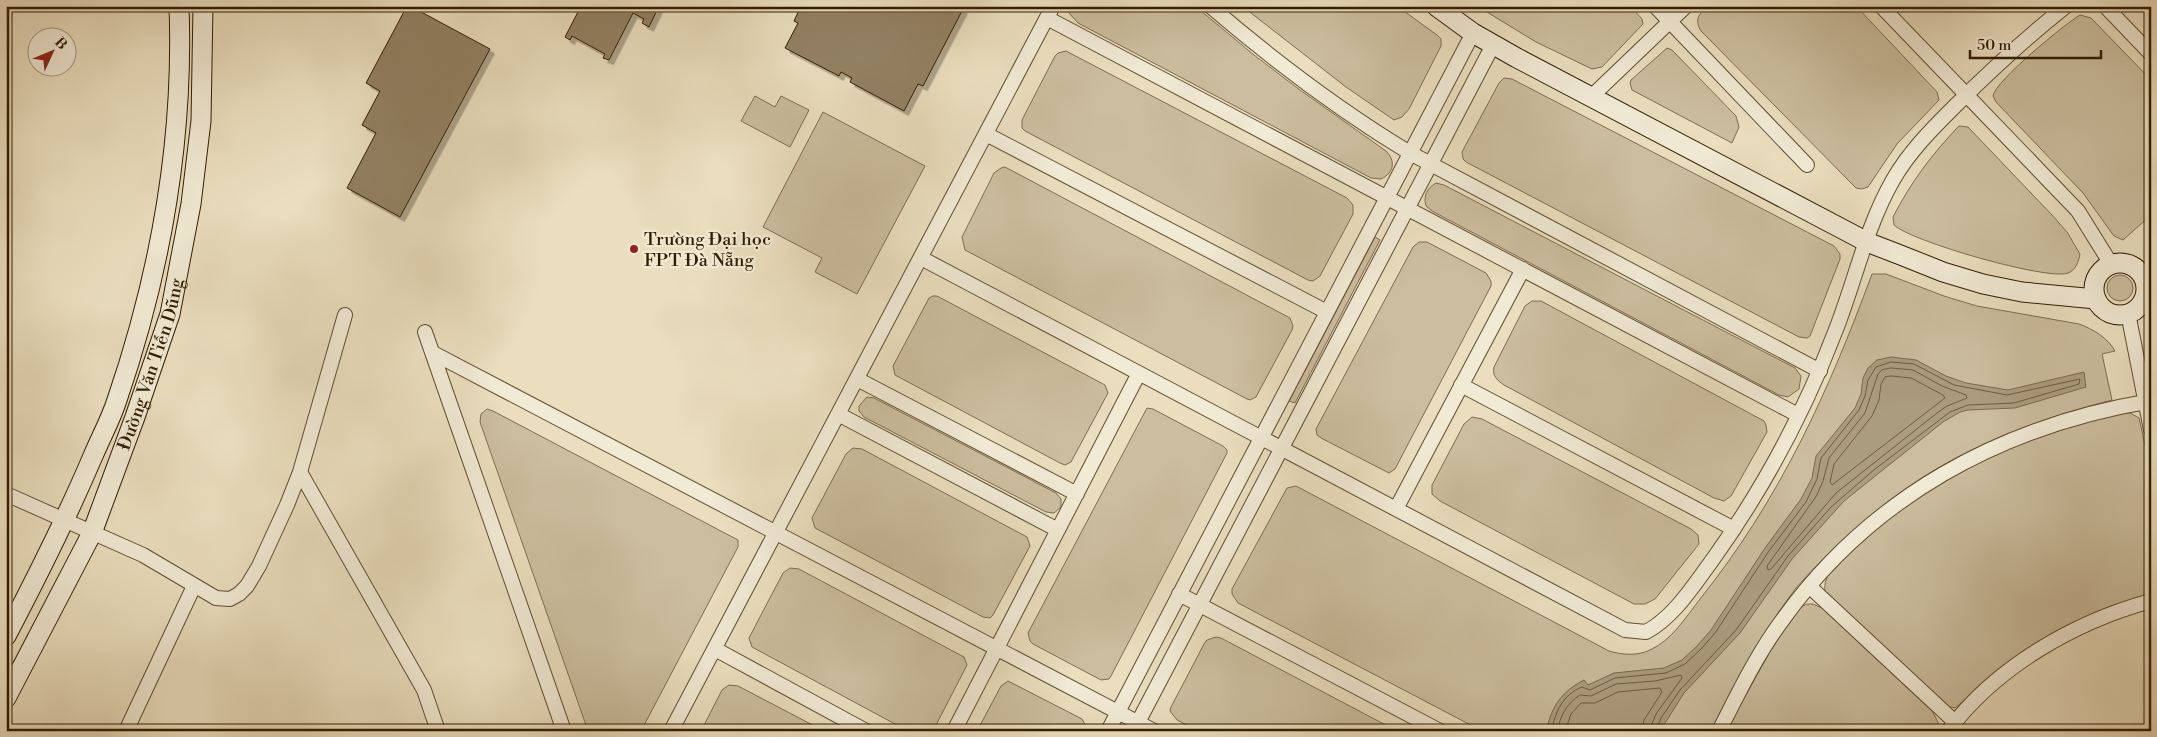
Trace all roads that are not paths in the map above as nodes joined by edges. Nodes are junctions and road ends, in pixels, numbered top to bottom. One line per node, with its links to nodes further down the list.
1 (179, 6): 50 (street, Đường Văn Tiến Dũng)
2 (203, 6): 54 (street, Đường Văn Tiến Dũng)
3 (1210, 6): 18 (street)
4 (1436, 6): 12 (street)
5 (1655, 6): 11 (street)
6 (1686, 6): 11 (street)
7 (1881, 6): 15 (street)
8 (2066, 6): 15 (street)
9 (2105, 6): 14 (street)
10 (1050, 12): 17 (street); 21 (street)
11 (1670, 22): 16 (street); 19 (street)
12 (1473, 32): 13 (street); 18 (street)
13 (1493, 46): 16 (street); 20 (street)
14 (2151, 54)
15 (1966, 95): 23 (street); 25 (street)
16 (1592, 96): 23 (street)
17 (986, 134): 24 (street); 29 (street)
18 (1410, 153): 20 (street); 21 (street)
19 (1807, 164)
20 (1430, 165): 22 (street); 34 (street)
21 (1387, 197): 22 (street); 29 (street)
22 (1408, 208): 27 (street); 43 (street)
23 (1868, 242): 28 (street); 34 (street)
24 (921, 258): 35 (street); 36 (street)
25 (2111, 264): 26 (street); 28 (street)
26 (2145, 265): 30 (street)
27 (1523, 269): 37 (street); 40 (street)
28 (2096, 299): 30 (street)
29 (1327, 312): 42 (street)
30 (2128, 313): 38 (street)
31 (345, 316): 44 (street)
32 (425, 332): 33 (street)
33 (433, 353): 53 (street); 69 (street)
34 (1820, 370): 40 (street)
35 (1139, 373): 42 (street); 46 (street)
36 (857, 379): 39 (street); 46 (street)
37 (1461, 385): 49 (street); 51 (street)
38 (2148, 401): 41 (street); 56 (street)
39 (838, 414): 52 (street); 53 (street)
40 (1798, 415): 51 (street)
41 (2151, 430)
42 (1261, 438): 43 (street); 57 (street)
43 (1282, 448): 49 (street); 59 (street)
44 (300, 472): 47 (street); 48 (street)
45 (6, 494): 50 (street)
46 (1077, 494): 52 (street)
47 (287, 505): 48 (street); 55 (street)
48 (320, 506): 68 (street)
49 (1396, 509): 51 (street)
50 (66, 521): 54 (street); 60 (street, Đường Văn Tiến Dũng)
51 (1734, 529)
52 (1058, 530): 61 (street)
53 (776, 532): 61 (street); 62 (street)
54 (92, 533): 55 (street); 63 (street, Đường Văn Tiến Dũng)
55 (194, 586): 67 (street)
56 (1809, 586): 65 (street); 76 (street)
57 (1179, 594): 59 (street); 64 (street)
58 (2151, 601): 65 (street)
59 (1200, 605): 66 (street); 75 (street)
60 (6, 636)
61 (996, 648): 64 (street); 72 (street)
62 (715, 649): 70 (street); 71 (street)
63 (6, 698)
64 (1118, 712): 66 (street); 73 (street)
65 (1951, 726)
66 (1136, 727): 74 (street)
67 (126, 731)
68 (438, 731)
69 (564, 731)
70 (671, 731)
71 (866, 731)
72 (954, 731)
73 (1108, 731)
74 (1154, 731)
75 (1440, 731)
76 (1719, 731)

